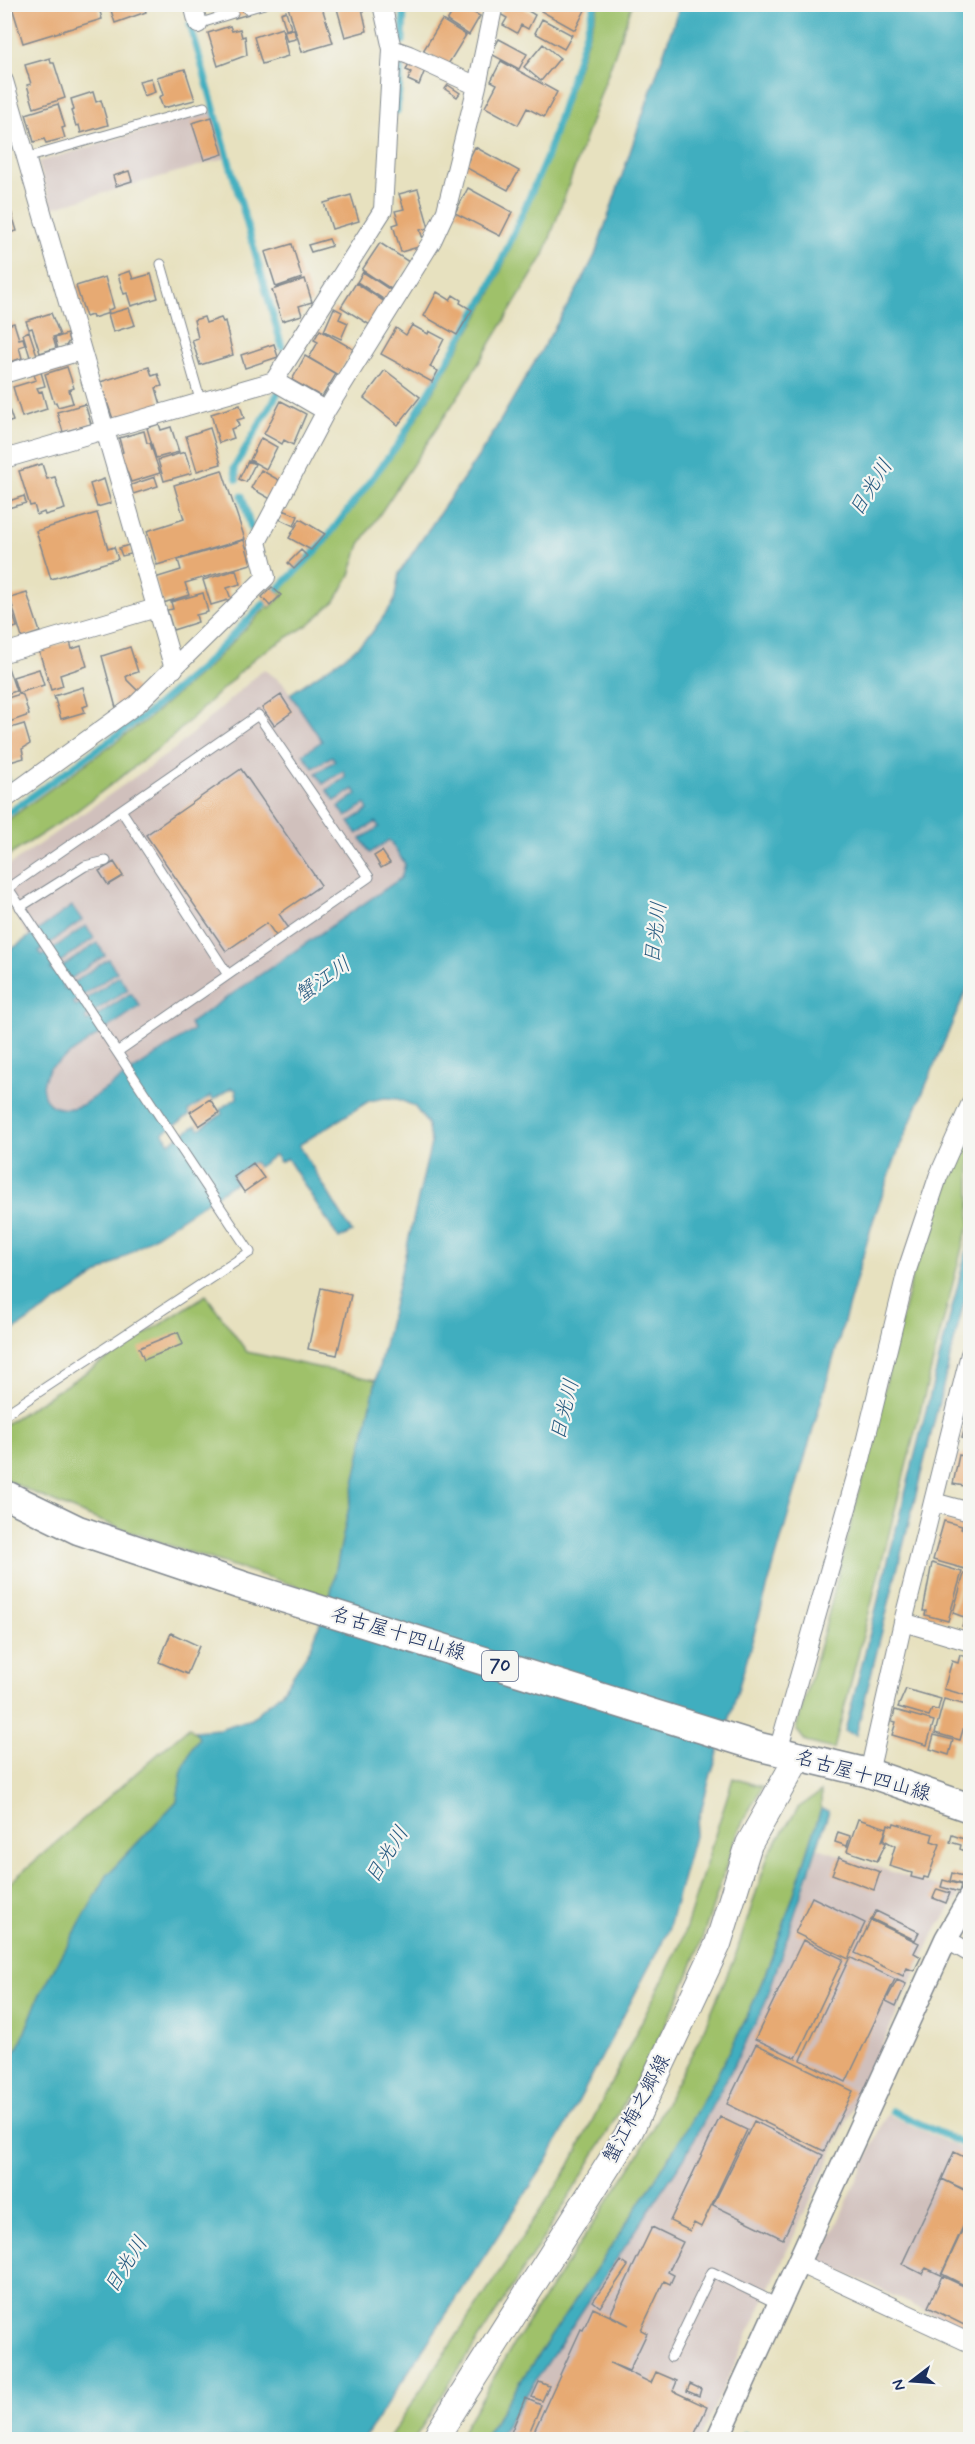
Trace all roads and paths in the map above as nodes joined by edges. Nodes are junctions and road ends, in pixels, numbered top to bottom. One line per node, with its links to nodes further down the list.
1 (193, 4): 7 (street)
2 (264, 4): 5 (lane)
3 (382, 4): 8 (street)
4 (494, 4): 10 (street)
5 (247, 9)
6 (233, 13): 7 (lane)
7 (198, 24)
8 (392, 49): 10 (street); 16 (street)
9 (4, 81): 12 (street)
10 (477, 86): 18 (street)
11 (204, 107): 12 (lane)
12 (26, 158): 14 (street)
13 (161, 264): 17 (lane)
14 (81, 351): 15 (street); 19 (street)
15 (4, 374)
16 (274, 381): 17 (street); 18 (street)
17 (201, 403): 19 (street)
18 (326, 411): 23 (street)
19 (103, 430): 20 (street); 21 (street)
20 (4, 459)
21 (156, 608): 22 (street); 23 (street)
22 (4, 653)
23 (174, 669): 24 (street)
24 (4, 800)
25 (121, 810): 27 (lane); 29 (lane); 29 (lane)
26 (106, 861): 28 (lane)
27 (6, 886): 28 (lane)
28 (20, 907): 30 (lane)
29 (228, 975): 30 (lane)
30 (117, 1052): 34 (lane)
31 (970, 1105): 40 (street)
32 (970, 1354): 33 (street)
33 (968, 1375): 36 (street)
34 (4, 1415)
35 (4, 1494): 40 (main road, 名古屋十四山線 / 70)
36 (933, 1502): 37 (street); 38 (street)
37 (970, 1512)
38 (903, 1622): 39 (street); 41 (street)
39 (970, 1642)
40 (778, 1752): 41 (main road, 名古屋十四山線 / 70); 50 (main road, 蟹江梅之郷線)
41 (869, 1773): 42 (main road, 名古屋十四山線 / 70)
42 (970, 1808)
43 (970, 1897): 44 (street)
44 (946, 1939): 45 (street); 46 (street)
45 (970, 1953)
46 (798, 2263): 47 (street); 48 (street)
47 (779, 2305): 49 (lane); 51 (street)
48 (970, 2343)
49 (671, 2357)
50 (434, 2439)
51 (717, 2439)

